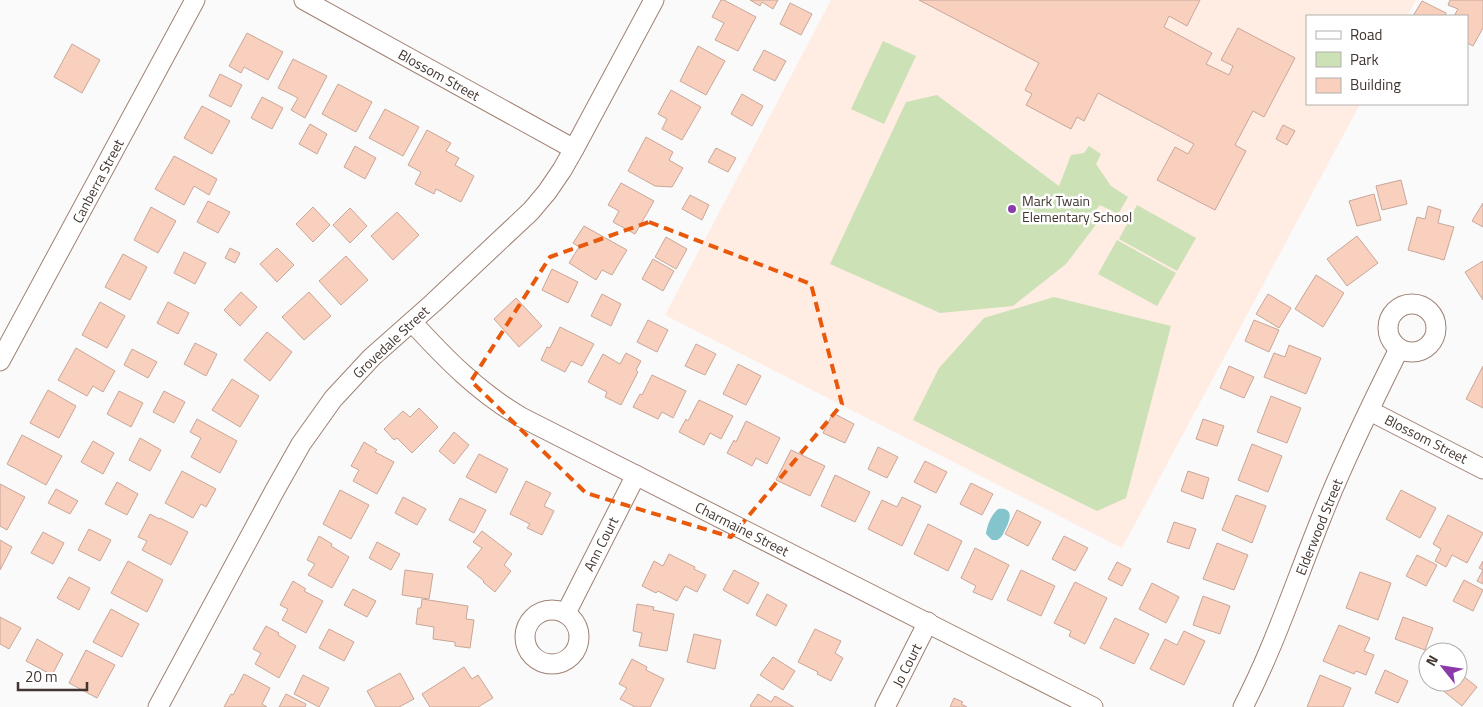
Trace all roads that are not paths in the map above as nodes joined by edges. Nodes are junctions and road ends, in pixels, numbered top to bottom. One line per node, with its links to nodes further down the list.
1 (195, 0): 7 (street, Canberra Street)
2 (304, 0): 4 (street, Blossom Street)
3 (654, 0): 4 (street, Grovedale Street)
4 (574, 149): 5 (street, Grovedale Street)
5 (412, 322): 10 (street, Charmaine Street); 13 (street, Grovedale Street)
6 (1399, 349): 8 (street, Elderwood Street)
7 (0, 362)
8 (1370, 411): 9 (street, Blossom Street); 16 (street, Elderwood Street)
9 (1483, 468)
10 (636, 475): 11 (street, Ann Court); 12 (street, Charmaine Street)
11 (566, 613)
12 (928, 622): 14 (street, Jo Court); 15 (street, Charmaine Street)
13 (158, 707)
14 (886, 707)
15 (1093, 707)
16 (1243, 707)

